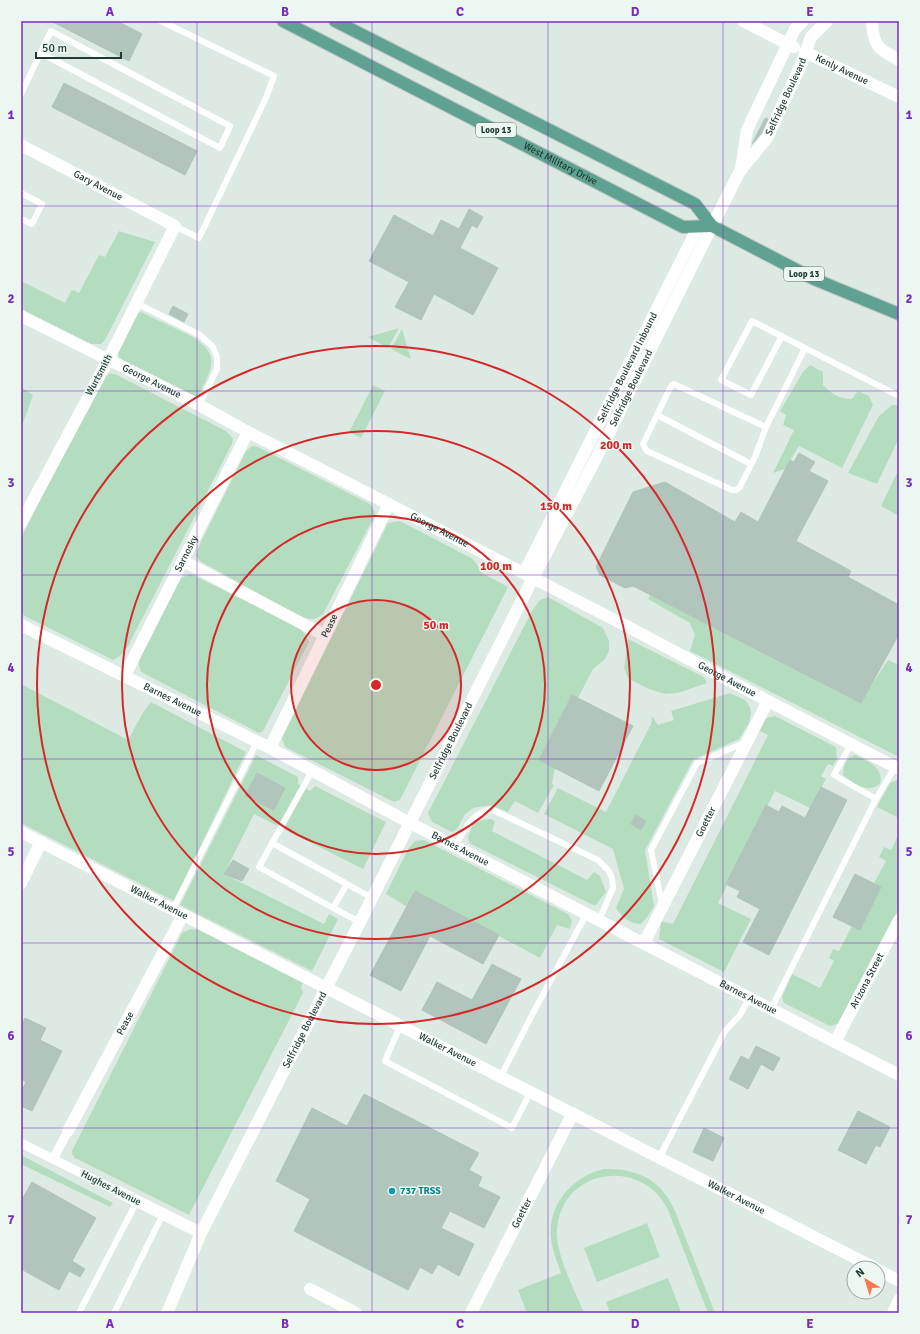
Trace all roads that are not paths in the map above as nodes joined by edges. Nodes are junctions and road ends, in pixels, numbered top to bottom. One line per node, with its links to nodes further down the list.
1 (162, 21): 18 (lane)
2 (283, 21): 20 (main road, West Military Drive / Loop 13)
3 (335, 21): 19 (main road, Loop 13)
4 (743, 21): 8 (street, Kenly Avenue)
5 (803, 21): 8 (street, Selfridge Boulevard)
6 (827, 21): 9 (street, Selfridge Boulevard)
7 (872, 21): 11 (street)
8 (788, 45): 9 (street, Kenly Avenue); 15 (street, Selfridge Boulevard)
9 (805, 52): 13 (street, Kenly Avenue); 15 (street, Selfridge Boulevard)
10 (41, 53): 10 (lane); 12 (lane)
11 (899, 60)
12 (21, 94)
13 (899, 97)
14 (21, 145): 18 (street, Gary Avenue)
15 (740, 171): 19 (street, Selfridge Boulevard)
16 (21, 193): 17 (lane)
17 (21, 219)
18 (175, 226): 21 (street, Wurtsmith)
19 (712, 226): 20 (main road, West Military Drive / Loop 13); 22 (main road, Loop 13); 36 (street, Selfridge Boulevard)
20 (698, 227): 36 (street, Selfridge Boulevard Inbound)
21 (136, 303): 26 (street, Wurtsmith); 28 (lane)
22 (899, 314)
23 (21, 316): 26 (street, George Avenue)
24 (782, 336): 24 (lane); 25 (lane)
25 (805, 348): 27 (lane); 30 (lane)
26 (108, 360): 28 (street, George Avenue); 34 (street, Wurtsmith)
27 (899, 396)
28 (199, 405): 31 (street, George Avenue)
29 (657, 415): 30 (lane); 32 (lane); 32 (lane)
30 (766, 427): 32 (lane)
31 (248, 432): 33 (street, George Avenue); 35 (street, Sarnosky)
32 (751, 464)
33 (389, 504): 36 (street, George Avenue); 38 (street, Pease)
34 (21, 523)
35 (183, 561): 38 (street); 39 (street, Sarnosky)
36 (529, 576): 40 (street, George Avenue); 48 (street, Selfridge Boulevard)
37 (21, 625): 39 (street, Barnes Avenue)
38 (324, 635): 44 (street, Pease)
39 (125, 675): 41 (street, Barnes Avenue)
40 (768, 701): 42 (street, Goetter); 43 (street, George Avenue)
41 (257, 742): 44 (street, Barnes Avenue); 58 (lane)
42 (746, 742): 56 (street, Goetter); 56 (lane)
43 (851, 744): 45 (street, George Avenue); 47 (lane)
44 (270, 748): 46 (street, Barnes Avenue)
45 (897, 768): 47 (lane)
46 (312, 771): 48 (street, Barnes Avenue); 51 (lane)
47 (876, 799): 66 (lane)
48 (410, 823): 52 (street, Barnes Avenue); 55 (street, Selfridge Boulevard)
49 (21, 832): 50 (street, Walker Avenue)
50 (41, 842): 53 (street); 58 (street, Walker Avenue)
51 (272, 843): 54 (lane); 57 (lane)
52 (455, 846): 59 (street, Barnes Avenue); 60 (lane)
53 (21, 883)
54 (346, 884): 55 (lane); 57 (lane)
55 (372, 898): 62 (street, Selfridge Boulevard)
56 (663, 905): 63 (street, Goetter)
57 (333, 908): 62 (lane)
58 (178, 912): 64 (street, Walker Avenue); 73 (street, Pease)
59 (587, 914): 60 (street, Barnes Avenue); 70 (lane)
60 (600, 920): 63 (street, Barnes Avenue)
61 (899, 920): 68 (street, Arizona Street)
62 (360, 922): 64 (street, Selfridge Boulevard)
63 (644, 943): 65 (street, Barnes Avenue)
64 (326, 987): 67 (street, Walker Avenue); 80 (street, Selfridge Boulevard)
65 (750, 997): 66 (street, Barnes Avenue); 75 (lane)
66 (771, 1009): 68 (street, Barnes Avenue)
67 (401, 1024): 70 (street, Walker Avenue); 71 (lane)
68 (835, 1042): 69 (street, Barnes Avenue)
69 (899, 1075)
70 (501, 1076): 71 (street, Walker Avenue)
71 (531, 1091): 72 (street, Walker Avenue)
72 (573, 1113): 75 (street, Walker Avenue); 90 (street, Goetter)
73 (68, 1131): 76 (street)
74 (21, 1143): 76 (street, Hughes Avenue)
75 (659, 1158): 81 (street, Walker Avenue)
76 (53, 1159): 77 (street, Hughes Avenue)
77 (119, 1192): 78 (street, Hughes Avenue)
78 (137, 1201): 79 (street, Hughes Avenue); 86 (lane)
79 (163, 1214): 80 (street, Hughes Avenue); 87 (lane)
80 (201, 1233): 88 (street, Selfridge Boulevard)
81 (859, 1260)
82 (886, 1274): 83 (street)
83 (899, 1281)
84 (310, 1289): 89 (street)
85 (899, 1300): 91 (street)
86 (79, 1313)
87 (114, 1313)
88 (167, 1313)
89 (356, 1313)
90 (471, 1313)
91 (893, 1313)

